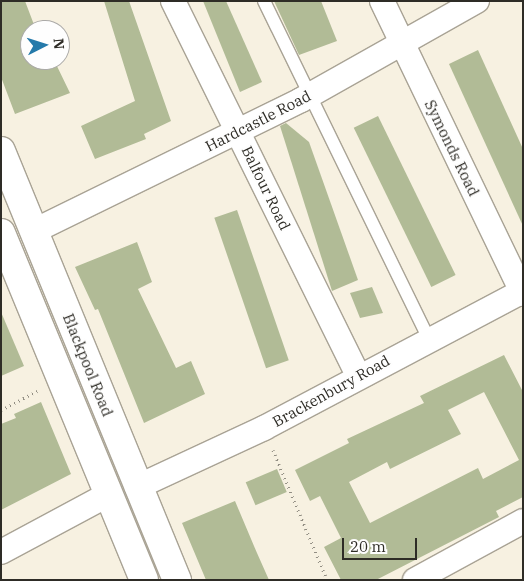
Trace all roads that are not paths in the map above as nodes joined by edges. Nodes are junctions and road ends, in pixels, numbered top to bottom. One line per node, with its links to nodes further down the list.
1 (173, 1): 7 (street, Balfour Road)
2 (264, 1): 6 (lane)
3 (382, 1): 5 (street, Symonds Road)
4 (477, 1): 5 (street, Hardcastle Road)
5 (402, 42): 6 (street, Hardcastle Road); 11 (street, Symonds Road)
6 (306, 97): 7 (street, Hardcastle Road); 12 (lane)
7 (238, 132): 9 (street, Hardcastle Road); 13 (street, Balfour Road)
8 (1, 151): 9 (highway, Blackpool Road)
9 (34, 231): 14 (highway, Blackpool Road)
10 (1, 232): 15 (highway, Blackpool Road)
11 (522, 292): 12 (street, Brackenbury Road)
12 (430, 339): 13 (street, Brackenbury Road)
13 (358, 376): 14 (street, Brackenbury Road)
14 (137, 487): 19 (highway, Blackpool Road)
15 (109, 494): 17 (street); 18 (highway, Blackpool Road)
16 (523, 521): 20 (street)
17 (1, 552)
18 (144, 580)
19 (176, 580)
20 (415, 580)

